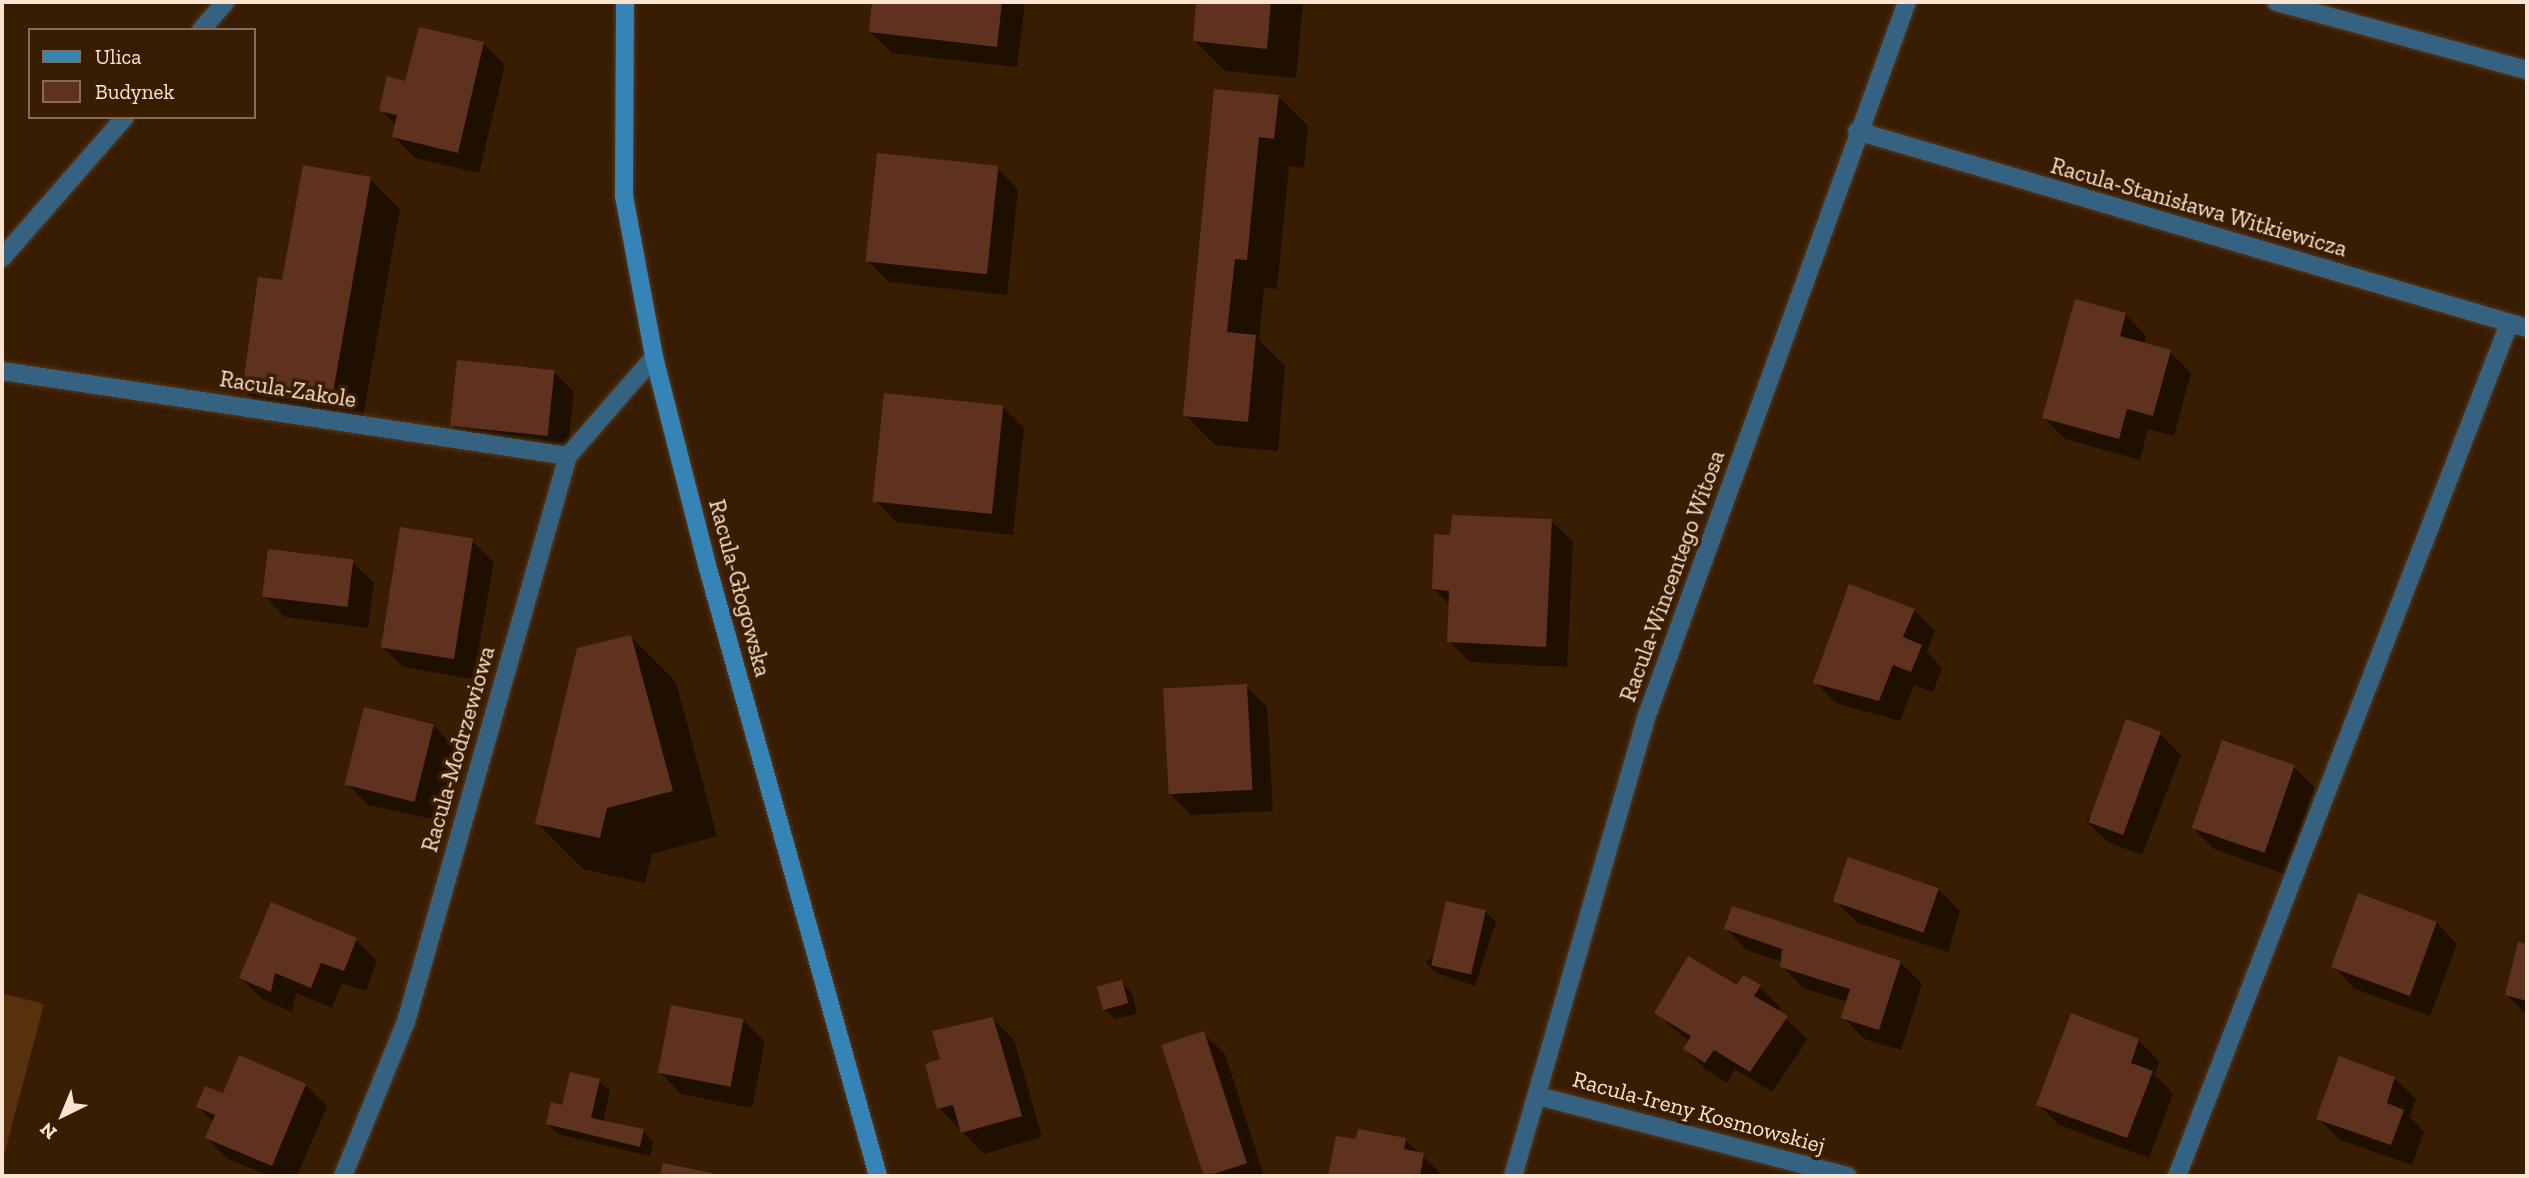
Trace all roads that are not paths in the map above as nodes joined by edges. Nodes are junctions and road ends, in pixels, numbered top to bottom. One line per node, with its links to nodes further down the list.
1 (225, 2): 5 (street)
2 (625, 2): 12 (street, Racula-Głogowska)
3 (1907, 2): 8 (street, Racula-Wincentego Witosa)
4 (2276, 2): 6 (street)
5 (203, 28)
6 (2527, 70)
7 (123, 119): 9 (street)
8 (1857, 131): 10 (street, Racula-Stanisława Witkiewicza); 15 (street, Racula-Wincentego Witosa)
9 (2, 258)
10 (2509, 324): 11 (street, Racula-Stanisława Witkiewicza); 20 (street)
11 (2527, 328)
12 (654, 357): 14 (street, Racula-Modrzewiowa); 17 (street, Racula-Głogowska)
13 (2, 371): 14 (street, Racula-Zakole)
14 (568, 456): 16 (street, Racula-Modrzewiowa)
15 (1538, 1096): 18 (street, Racula-Wincentego Witosa); 19 (street, Racula-Ireny Kosmowskiej)
16 (343, 1176)
17 (878, 1176)
18 (1513, 1176)
19 (1848, 1176)
20 (2177, 1176)

